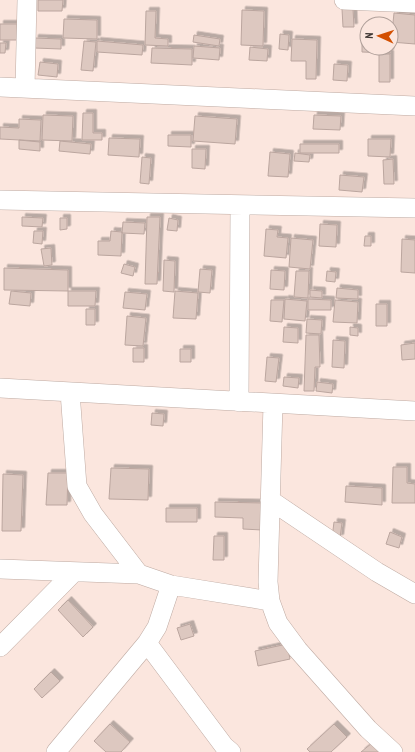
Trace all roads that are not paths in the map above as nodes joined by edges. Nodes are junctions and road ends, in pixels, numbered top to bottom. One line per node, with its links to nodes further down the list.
1 (27, 0): 5 (street)
2 (344, 0): 3 (street)
3 (415, 3)
4 (0, 87): 5 (street)
5 (25, 88): 6 (street)
6 (415, 106)
7 (0, 200): 8 (street)
8 (240, 205): 9 (street); 12 (street)
9 (415, 208)
10 (0, 388): 11 (street)
11 (70, 392): 12 (street); 18 (street)
12 (239, 402): 13 (street)
13 (273, 404): 14 (street); 15 (street)
14 (415, 410)
15 (270, 500): 20 (street); 21 (street)
16 (0, 569): 17 (street)
17 (74, 572): 18 (street); 23 (street)
18 (139, 574): 19 (street)
19 (171, 585): 21 (street); 22 (street)
20 (415, 594)
21 (270, 601): 26 (street)
22 (147, 643): 24 (street); 25 (street)
23 (0, 647)
24 (56, 752)
25 (231, 752)
26 (393, 752)

